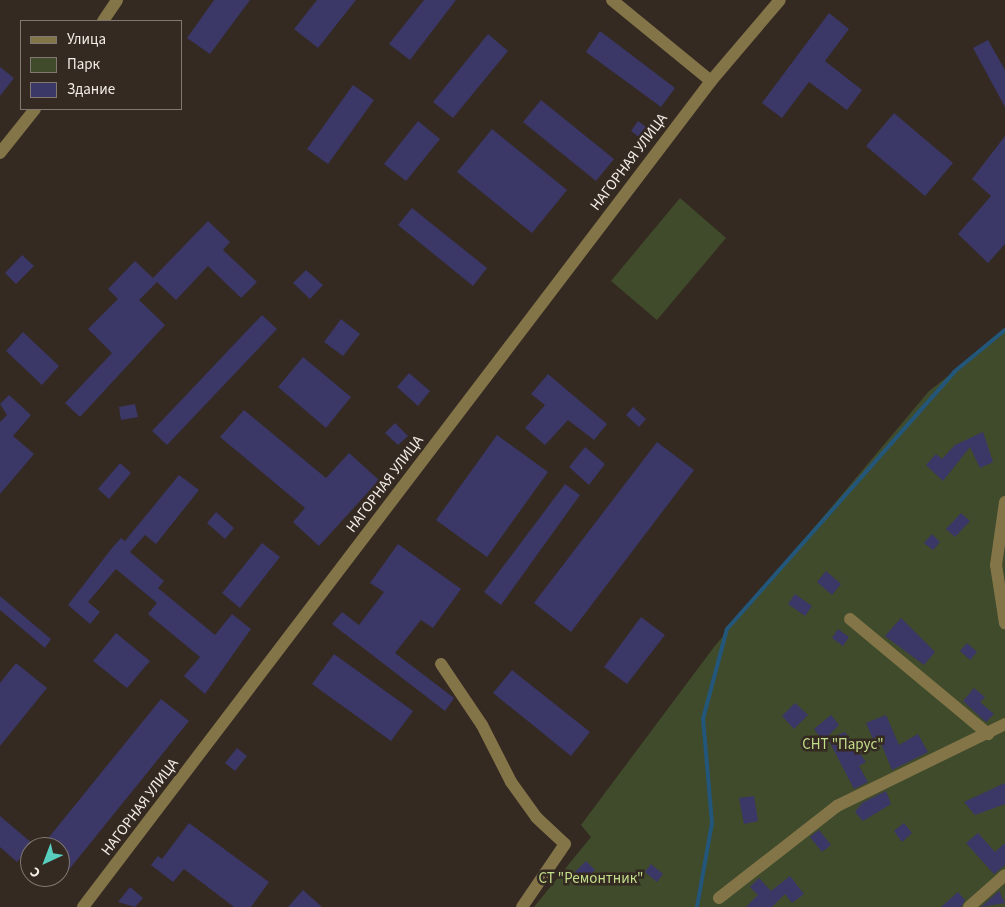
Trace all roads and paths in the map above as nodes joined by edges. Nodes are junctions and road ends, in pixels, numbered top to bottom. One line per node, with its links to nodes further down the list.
1 (117, 0): 4 (street)
2 (612, 0): 5 (street)
3 (780, 0): 5 (street, НАГОРНАЯ УЛИЦА)
4 (104, 20)
5 (711, 80): 16 (street, НАГОРНАЯ УЛИЦА)
6 (35, 110): 7 (street)
7 (0, 153)
8 (1005, 502): 10 (street)
9 (850, 619): 13 (street)
10 (1005, 622)
11 (441, 664): 17 (street)
12 (1005, 724): 13 (street)
13 (988, 734): 15 (street)
14 (1005, 875): 18 (street)
15 (718, 898)
16 (83, 907)
17 (522, 907)
18 (969, 907)

